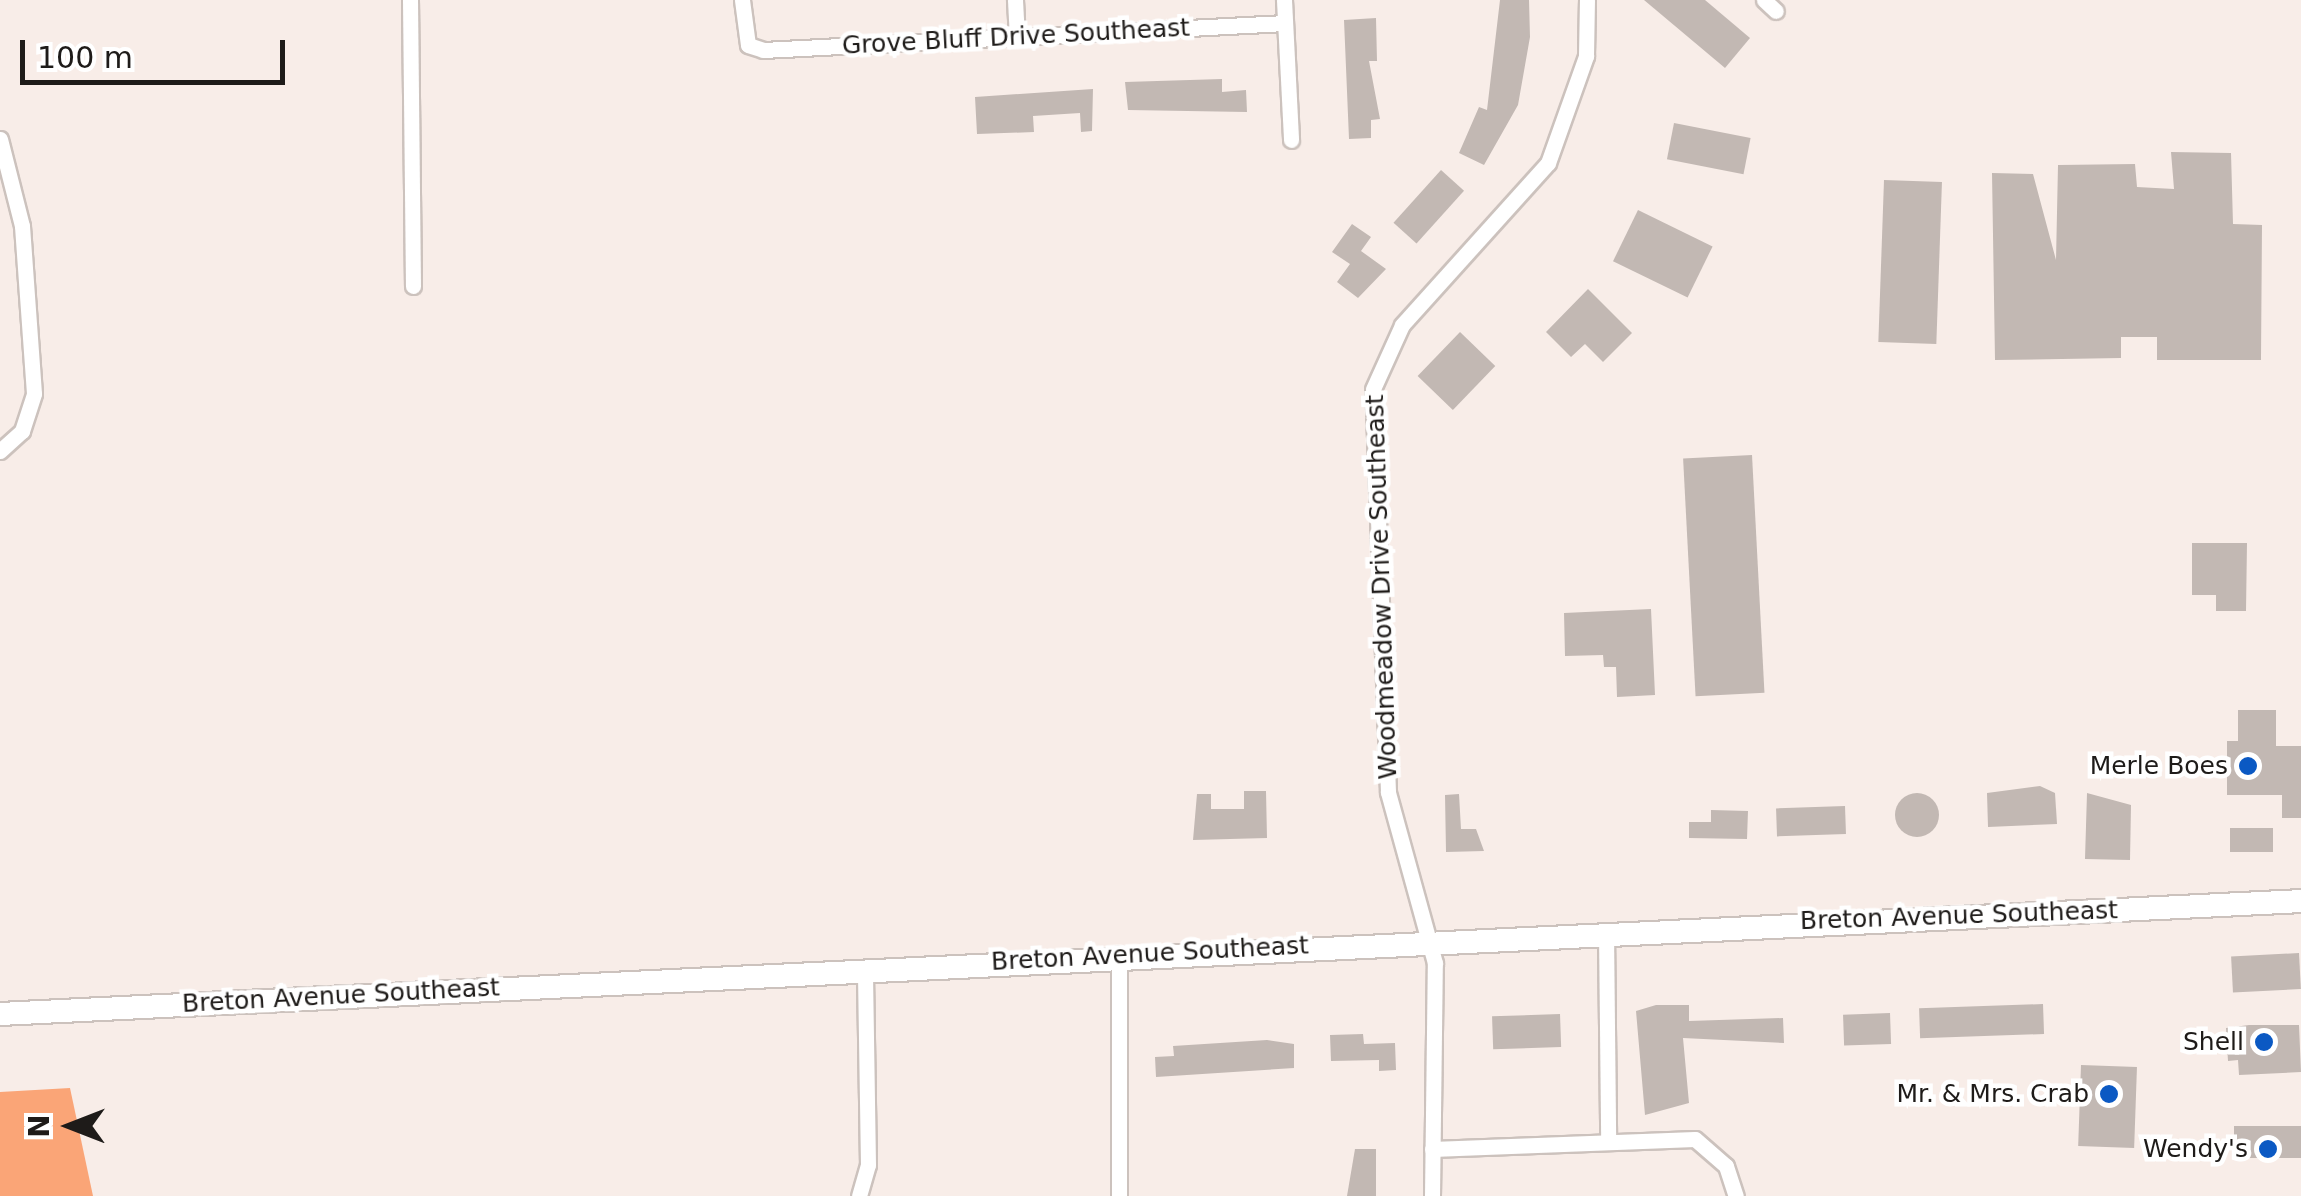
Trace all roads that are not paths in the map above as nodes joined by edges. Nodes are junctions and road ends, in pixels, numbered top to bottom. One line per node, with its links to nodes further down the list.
1 (410, 0): 10 (street)
2 (742, 0): 7 (street, Grove Bluff Drive Southeast)
3 (1016, 0): 7 (street)
4 (1284, 0): 6 (street)
5 (1587, 0): 14 (street, Woodmeadow Drive Southeast)
6 (1285, 23): 7 (street, Grove Bluff Drive Southeast); 9 (street)
7 (1017, 38)
8 (0, 139): 11 (street)
9 (1291, 140)
10 (414, 286)
11 (0, 451)
12 (2301, 901): 13 (main road, Breton Avenue Southeast)
13 (1606, 931): 14 (main road, Breton Avenue Southeast); 18 (street)
14 (1429, 939): 15 (main road, Breton Avenue Southeast); 19 (street, Woodmeadow Drive Southeast)
15 (1119, 954): 16 (main road, Breton Avenue Southeast); 21 (street)
16 (865, 971): 17 (main road, Breton Avenue Southeast); 20 (street)
17 (0, 1014)
18 (1608, 1137): 19 (street); 23 (street)
19 (1432, 1149): 22 (street, Woodmeadow Drive Southeast)
20 (859, 1196)
21 (1119, 1196)
22 (1432, 1196)
23 (1736, 1196)

